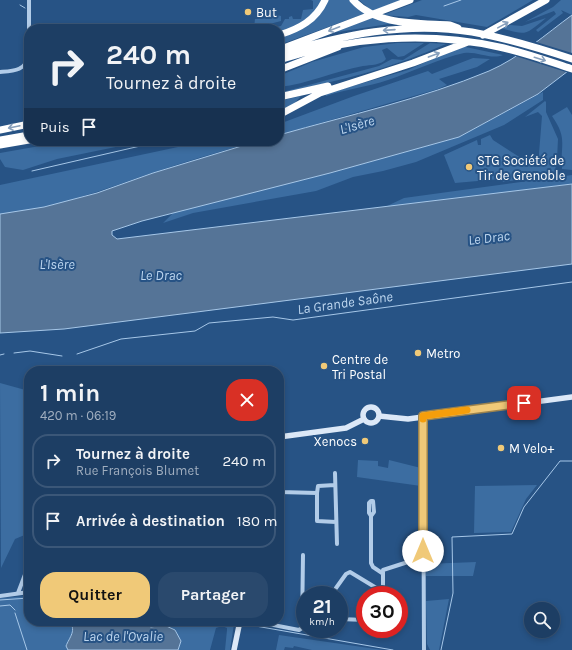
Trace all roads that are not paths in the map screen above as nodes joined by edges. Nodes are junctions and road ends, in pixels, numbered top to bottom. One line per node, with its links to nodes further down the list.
1 (28, 0): 6 (street)
2 (325, 0): 8 (highway)
3 (353, 0): 7 (highway)
4 (410, 0): 10 (highway, one-way to 10)
5 (546, 0): 18 (highway, one-way to 5)
6 (29, 24)
7 (470, 32): 11 (highway, one-way to 11); 13 (highway)
8 (284, 33)
9 (344, 45): 12 (highway); 15 (highway); 16 (highway, one-way to 16)
10 (284, 47)
11 (284, 52)
12 (284, 59)
13 (572, 59)
14 (24, 66): 17 (street)
15 (284, 68)
16 (572, 69)
17 (0, 72)
18 (371, 77): 19 (highway); 20 (highway)
19 (284, 96)
20 (284, 112)
21 (24, 125): 22 (highway, one-way to 22)
22 (0, 130)
23 (24, 136): 24 (highway)
24 (0, 140)
25 (24, 141): 26 (highway)
26 (0, 145)
27 (572, 397): 29 (street)
28 (379, 416): 29 (street); 30 (street); 30 (street)
29 (423, 416): 40 (street)
30 (364, 419): 31 (street)
31 (284, 436)
32 (334, 473): 33 (street)
33 (335, 485): 35 (street); 37 (street)
34 (284, 492): 35 (street)
35 (317, 493): 37 (street)
36 (371, 516): 41 (street)
37 (336, 522): 38 (street)
38 (337, 544)
39 (303, 555): 52 (street)
40 (424, 563): 41 (street); 54 (street)
41 (382, 573): 46 (street)
42 (24, 576): 43 (street)
43 (21, 583): 47 (street); 49 (street)
44 (337, 586): 45 (street)
45 (372, 586)
46 (383, 586)
47 (24, 590)
48 (24, 592): 49 (street)
49 (18, 593): 50 (street)
50 (0, 596)
51 (239, 626): 53 (street)
52 (279, 626)
53 (234, 650)
54 (424, 650)

